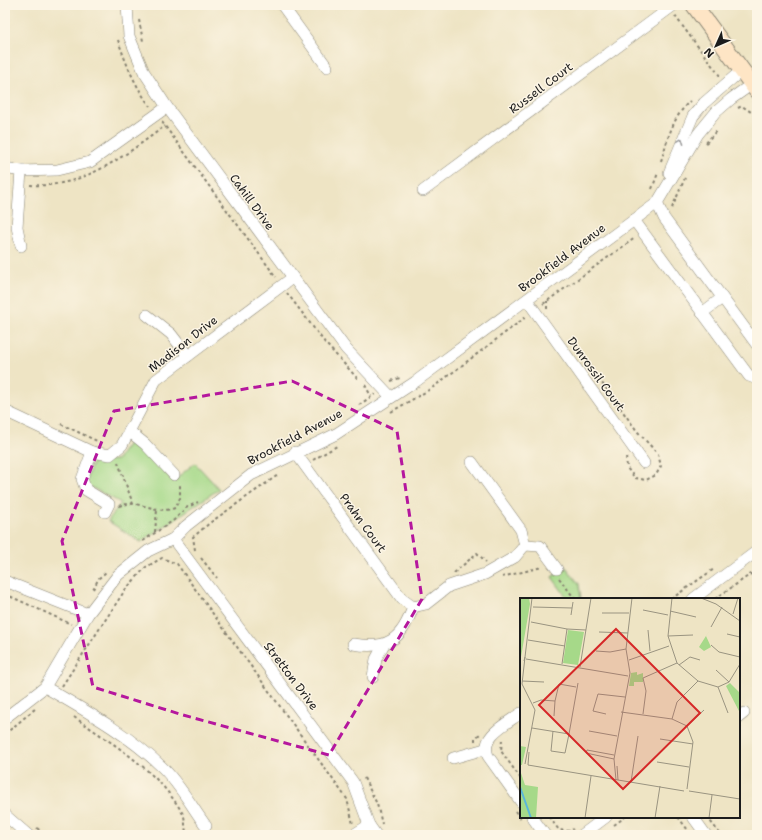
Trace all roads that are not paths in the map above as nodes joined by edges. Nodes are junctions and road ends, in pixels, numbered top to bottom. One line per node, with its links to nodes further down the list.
1 (127, 5): 9 (street, Cahill Drive)
2 (282, 5): 5 (street)
3 (694, 5): 6 (street)
4 (672, 7): 13 (street, Russell Court)
5 (327, 67)
6 (742, 70): 7 (street); 8 (street)
7 (754, 88): 10 (street, Brookfield Avenue)
8 (699, 100): 10 (street); 14 (street, one-way to 8)
9 (167, 107): 12 (street); 17 (street, Cahill Drive)
10 (716, 112): 14 (street, Brookfield Avenue)
11 (5, 168): 12 (street)
12 (21, 171): 16 (street)
13 (423, 191)
14 (657, 203): 15 (street, Brookfield Avenue); 18 (street)
15 (634, 220): 19 (street, Brookfield Avenue); 20 (street)
16 (21, 246)
17 (292, 278): 23 (street, Madison Drive); 25 (street, Cahill Drive)
18 (722, 298): 20 (street); 22 (street)
19 (527, 300): 25 (street, Brookfield Avenue); 31 (street, Dunrossil Court)
20 (702, 313): 24 (street)
21 (147, 315): 23 (street)
22 (757, 345)
23 (188, 356): 27 (street, Madison Drive)
24 (757, 379)
25 (391, 397): 29 (street, Brookfield Avenue)
26 (5, 411): 28 (street)
27 (129, 432): 28 (street, Madison Drive); 32 (street)
28 (92, 452): 33 (street)
29 (295, 452): 34 (street, Brookfield Avenue); 40 (street, Prahn Court)
30 (472, 462): 35 (street)
31 (644, 463)
32 (174, 475)
33 (105, 512)
34 (173, 539): 41 (street, Brookfield Avenue); 55 (street, Stretton Drive)
35 (525, 546): 37 (street); 40 (street)
36 (757, 551): 39 (street)
37 (554, 570)
38 (5, 581): 41 (street)
39 (694, 598)
40 (413, 607): 43 (street)
41 (88, 614): 45 (street, Brookfield Avenue)
42 (353, 644): 43 (street)
43 (383, 646): 44 (street)
44 (373, 677)
45 (45, 687): 47 (street, Brookfield Avenue); 56 (street)
46 (520, 714): 48 (street)
47 (5, 718)
48 (485, 749): 49 (street); 50 (street)
49 (454, 758)
50 (520, 801)
51 (5, 815): 59 (street)
52 (533, 818): 61 (street)
53 (604, 818): 58 (street)
54 (694, 818): 62 (street)
55 (369, 825): 57 (street, Stretton Drive); 60 (street)
56 (206, 826)
57 (379, 830)
58 (579, 831)
59 (28, 835)
60 (353, 835)
61 (545, 835)
62 (706, 835)

